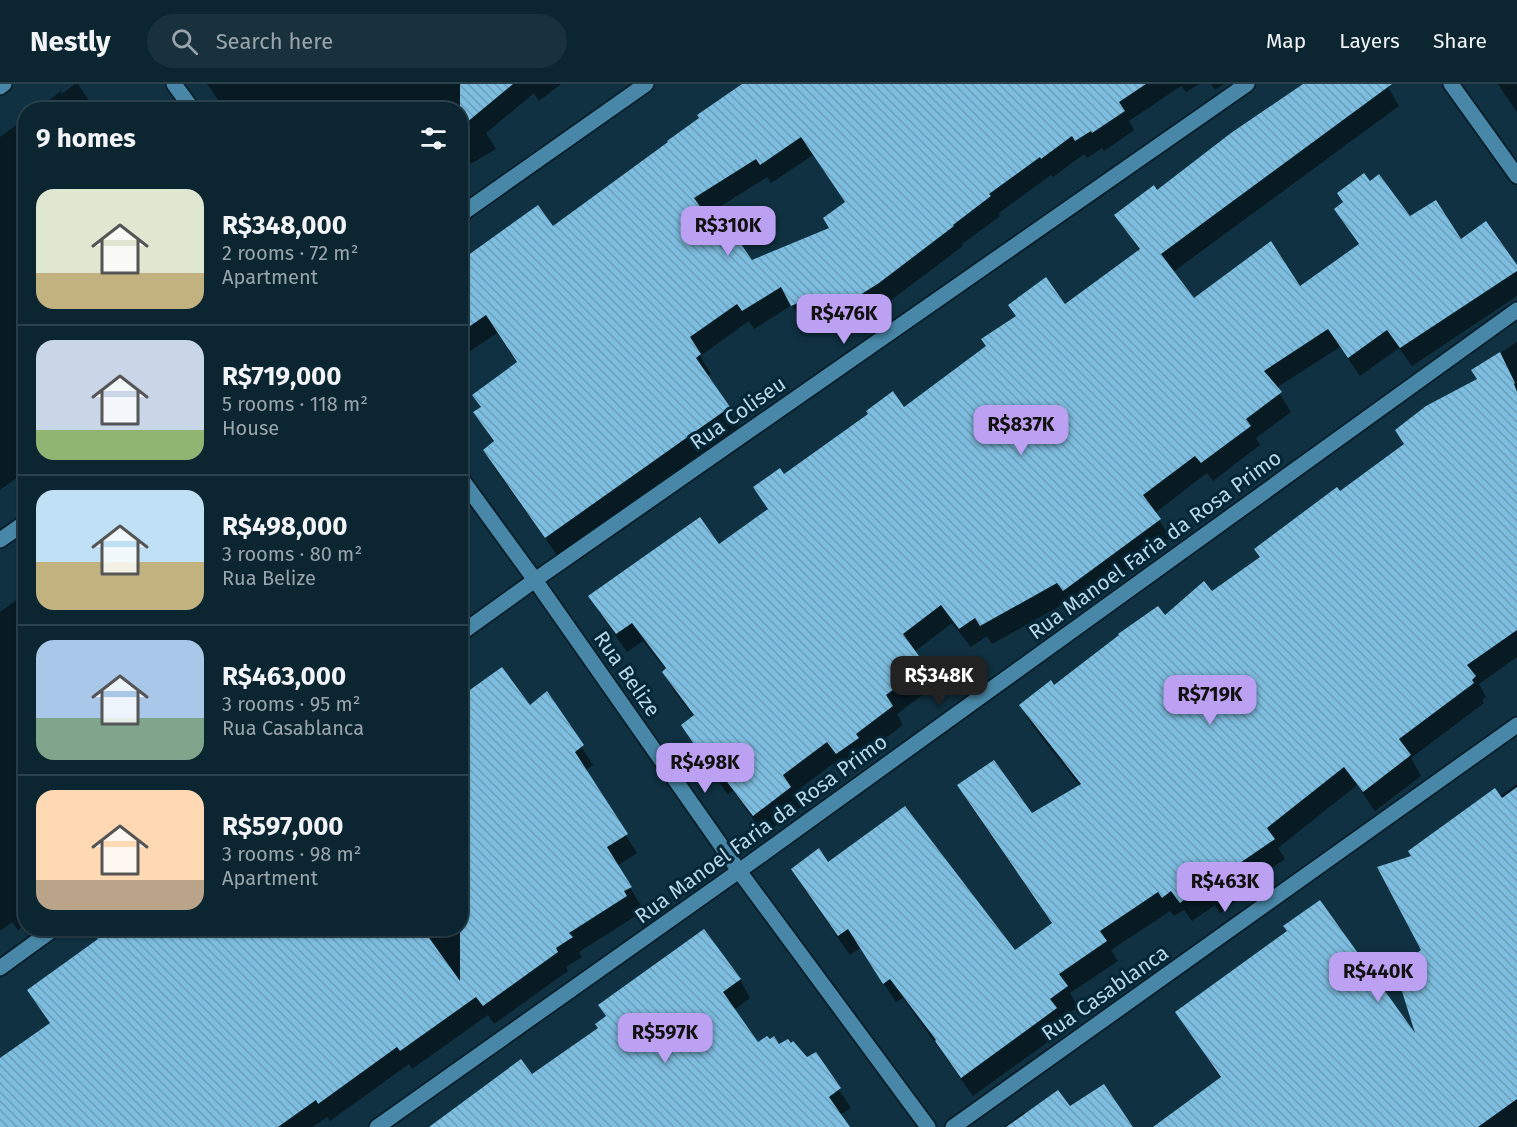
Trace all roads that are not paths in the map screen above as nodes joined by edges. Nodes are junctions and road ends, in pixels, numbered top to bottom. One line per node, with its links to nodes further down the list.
1 (4, 84): 6 (street)
2 (174, 84): 7 (street)
3 (646, 84): 9 (street)
4 (1247, 84): 14 (street, Rua Coliseu)
5 (1451, 84): 8 (street)
6 (0, 87)
7 (187, 102)
8 (1517, 176)
9 (468, 209)
10 (1517, 310): 17 (street, Rua Manoel Faria da Rosa Primo)
11 (468, 488): 14 (street, Rua Belize)
12 (18, 528): 13 (street)
13 (0, 540)
14 (535, 580): 15 (street, Rua Coliseu); 17 (street, Rua Belize)
15 (468, 628)
16 (1517, 725): 22 (street, Rua Casablanca)
17 (740, 872): 20 (street, Rua Manoel Faria da Rosa Primo); 21 (street, Rua Belize)
18 (44, 936): 19 (street)
19 (0, 968)
20 (377, 1127)
21 (928, 1127)
22 (952, 1127)

